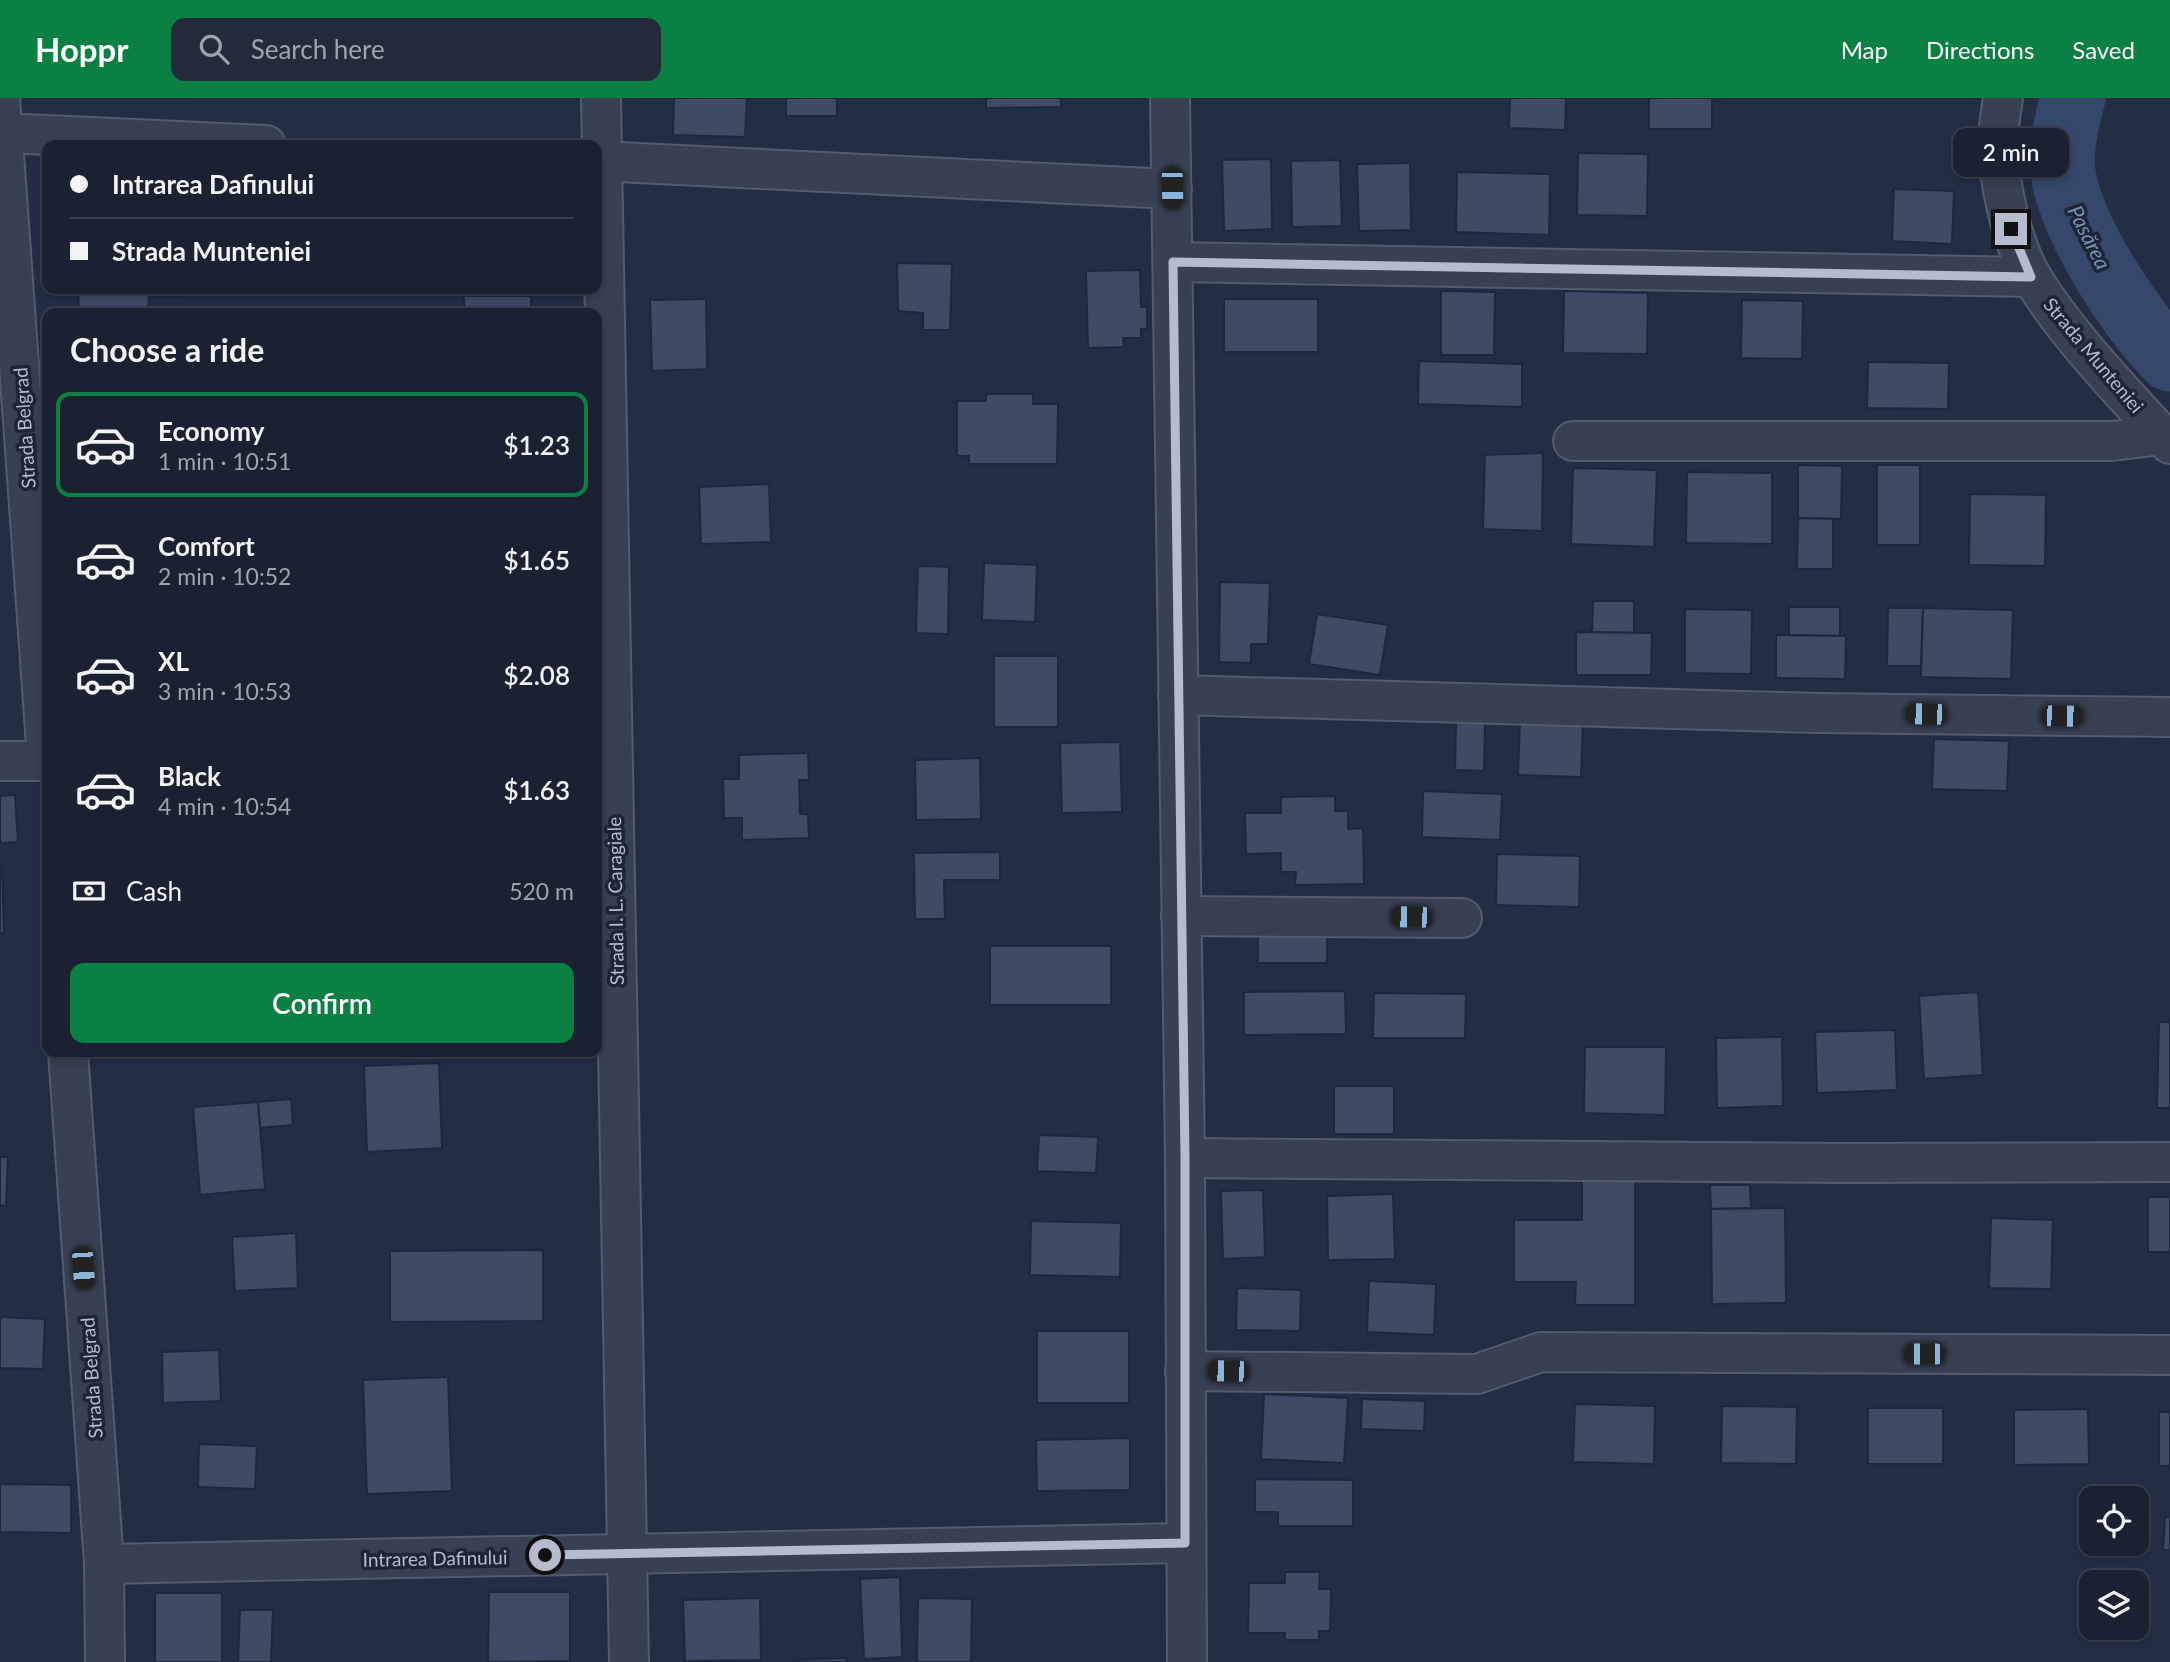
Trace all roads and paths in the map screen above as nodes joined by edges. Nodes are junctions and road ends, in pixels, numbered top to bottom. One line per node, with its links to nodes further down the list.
1 (601, 98): 6 (street, Strada I. L. Caragiale)
2 (1170, 98): 8 (street)
3 (2003, 98): 10 (street, Strada Munteniei)
4 (2, 115): 5 (street); 14 (street, Strada Belgrad)
5 (223, 140)
6 (600, 140)
7 (602, 161): 8 (street)
8 (1172, 188): 9 (street)
9 (1173, 262): 10 (street); 15 (street)
10 (2031, 277): 12 (street, Strada Munteniei)
11 (602, 310): 27 (street, Strada I. L. Caragiale)
12 (2166, 439): 13 (street)
13 (1573, 441)
14 (42, 688)
15 (1178, 695): 16 (street); 19 (street)
16 (2170, 717)
17 (42, 760): 18 (street)
18 (0, 761)
19 (1181, 916): 20 (street); 22 (street)
20 (1462, 918)
21 (68, 1057): 28 (street, Strada Belgrad)
22 (1185, 1158): 23 (street); 25 (street)
23 (2170, 1162)
24 (2170, 1354): 25 (street)
25 (1185, 1371): 26 (street)
26 (1185, 1543): 27 (street, Intrarea Dafinului); 31 (street)
27 (627, 1553): 28 (street, Intrarea Dafinului); 30 (street, Strada I. L. Caragiale)
28 (104, 1564): 29 (street, Strada Belgrad)
29 (105, 1662)
30 (629, 1662)
31 (1187, 1662)

